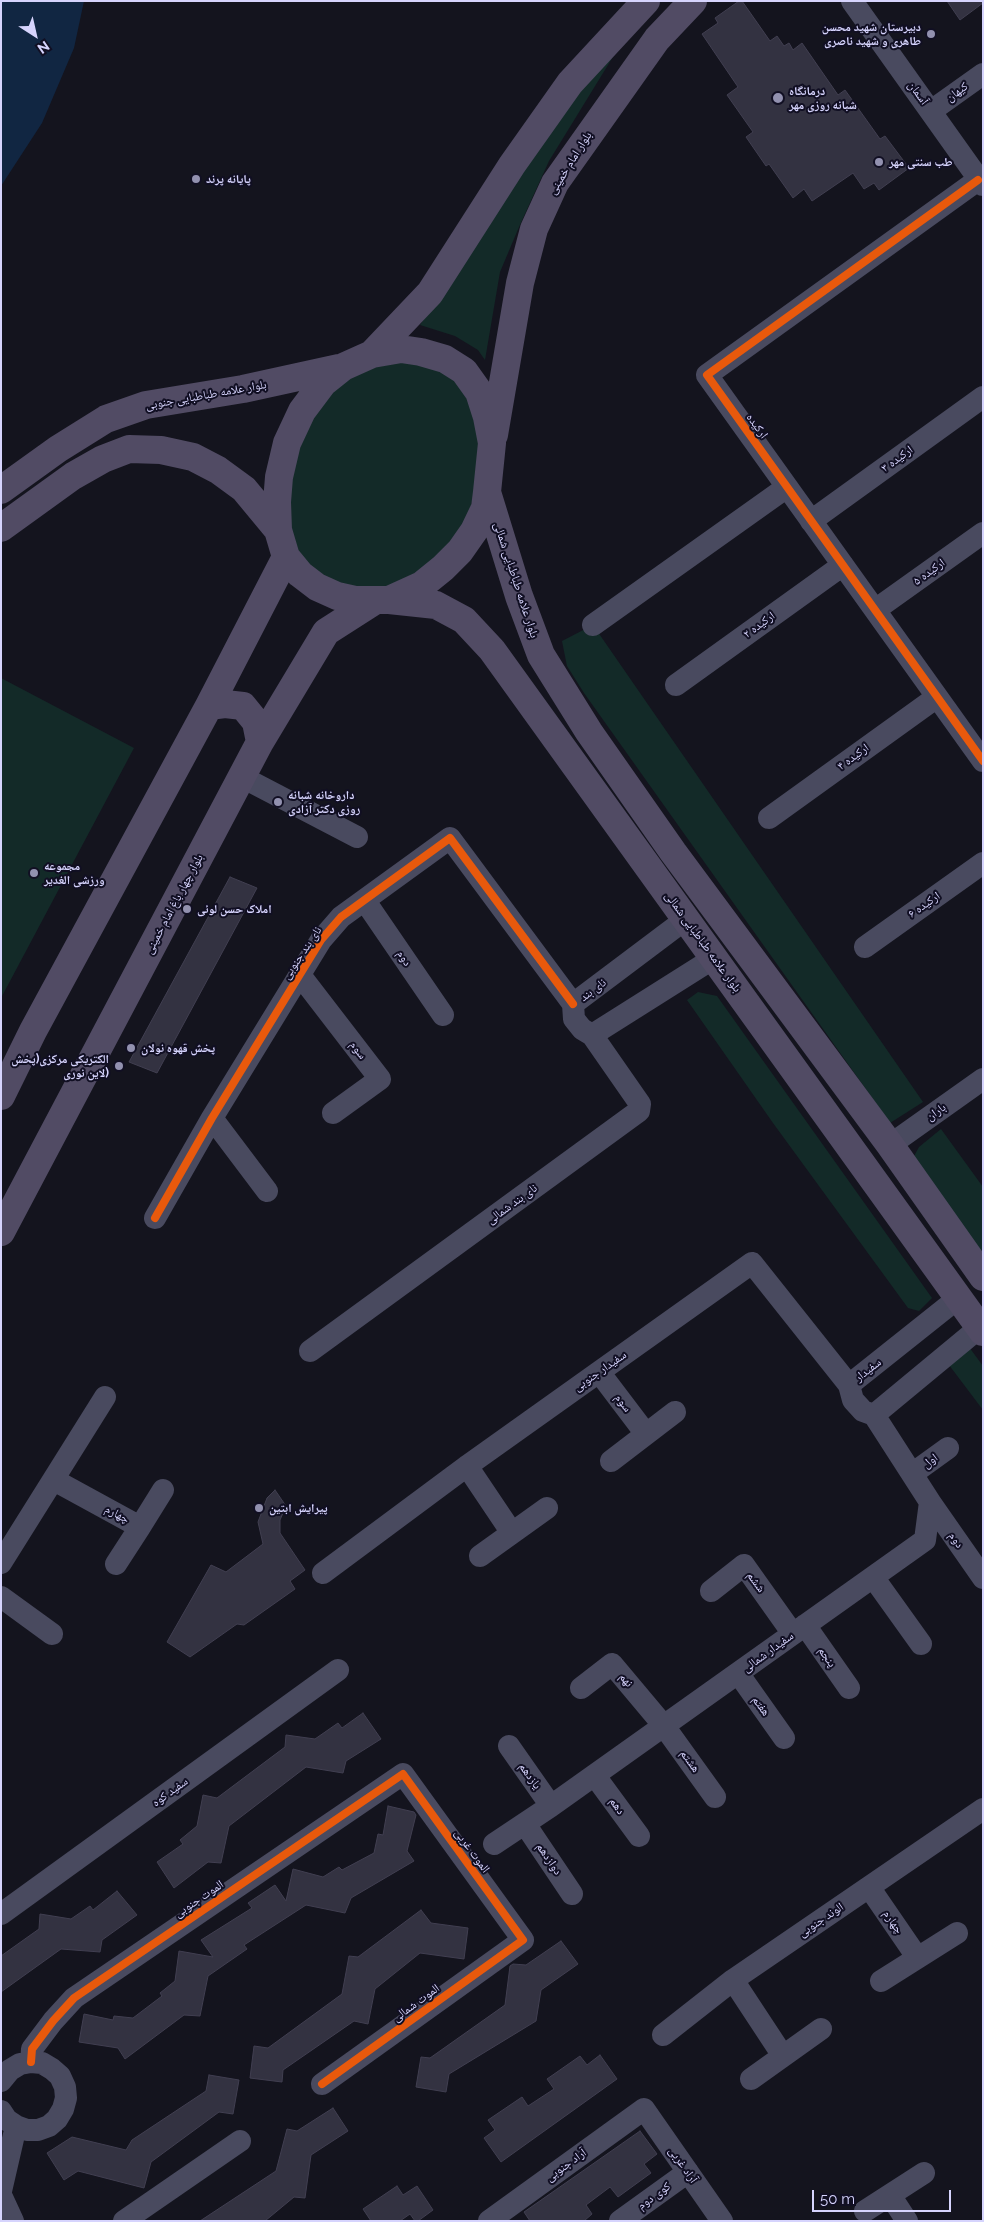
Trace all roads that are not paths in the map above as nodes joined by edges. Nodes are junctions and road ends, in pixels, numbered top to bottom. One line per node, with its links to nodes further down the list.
1 (646, 1): 7 (main road)
2 (693, 1): 10 (main road, بلوار امام خمینی)
3 (852, 1): 5 (street, آسمان)
4 (983, 74): 5 (street, کیهان)
5 (931, 111): 6 (street, آسمان)
6 (981, 182): 11 (street, ارکیده)
7 (372, 354): 8 (main road); 10 (main road)
8 (343, 367): 12 (main road, بلوار علامه طباطبایی جنوبی); 16 (main road)
9 (983, 397): 14 (street, ارکیده ۳)
10 (492, 443): 13 (main road, بلوار چهار باغ امام خمینی)
11 (787, 487): 14 (street, ارکیده); 22 (street)
12 (1, 490)
13 (487, 492): 20 (main road, بلوار چهار باغ امام خمینی); 44 (main road, بلوار علامه طباطبایی شمالی)
14 (811, 521): 19 (street, ارکیده)
15 (1, 528): 16 (main road)
16 (278, 530): 18 (main road)
17 (983, 533): 21 (street, ارکیده ۵)
18 (286, 557): 20 (main road, بلوار علامه طباطبایی شمالی); 25 (main road)
19 (842, 565): 21 (street, ارکیده); 23 (street, ارکیده ۲)
20 (383, 600): 26 (main road, بلوار چهار باغ امام خمینی); 33 (main road, بلوار علامه طباطبایی شمالی)
21 (875, 610): 24 (street, ارکیده)
22 (593, 625)
23 (676, 685)
24 (937, 697): 27 (street, ارکیده); 29 (street, ارکیده ۴)
25 (209, 706): 26 (main road); 40 (main road)
26 (260, 742): 28 (main road, بلوار چهار باغ امام خمینی)
27 (979, 750)
28 (242, 776): 30 (street); 45 (main road, بلوار چهار باغ امام خمینی)
29 (769, 818)
30 (357, 837)
31 (983, 863): 34 (street, ارکیده ۶)
32 (365, 901): 36 (street, نای بند جنوبی); 37 (street, نای بند جنوبی); 38 (street, دوم)
33 (686, 919): 35 (main road, بلوار علامه طباطبایی شمالی); 37 (street, نای بند)
34 (865, 947)
35 (714, 958): 39 (street); 51 (main road, بلوار علامه طباطبایی شمالی)
36 (300, 975): 42 (street, سوم); 43 (street, نای بند جنوبی)
37 (573, 1004): 39 (street, نای بند)
38 (443, 1015)
39 (592, 1035): 53 (street, نای بند شمالی)
40 (5, 1079)
41 (983, 1079): 44 (street, باران)
42 (333, 1113)
43 (212, 1118): 46 (street); 48 (street, نای بند جنوبی)
44 (890, 1145): 50 (main road, بلوار علامه طباطبایی شمالی)
45 (43, 1154): 47 (main road); 49 (main road, بلوار چهار باغ امام خمینی)
46 (268, 1190)
47 (1, 1200)
48 (155, 1218)
49 (1, 1232)
50 (983, 1277)
51 (957, 1299): 52 (main road, بلوار علامه طباطبایی شمالی); 55 (street, سفیدار)
52 (981, 1330): 58 (street)
53 (310, 1351)
54 (599, 1372): 55 (street, سفیدار جنوبی); 59 (street, سوم); 62 (street, سفیدار جنوبی)
55 (849, 1385): 58 (street, سفیدار)
56 (105, 1397): 64 (street)
57 (675, 1412): 59 (street)
58 (874, 1415): 63 (street)
59 (646, 1434): 61 (street)
60 (948, 1448): 63 (street, اول)
61 (611, 1461)
62 (467, 1466): 69 (street); 73 (street, سفیدار جنوبی)
63 (912, 1474): 66 (street)
64 (54, 1480): 68 (street, چهارم); 71 (street)
65 (163, 1490): 68 (street)
66 (930, 1502): 74 (street, سفیدار شمالی); 75 (street, دوم)
67 (547, 1508): 69 (street)
68 (140, 1527): 72 (street, چهارم)
69 (512, 1533): 70 (street)
70 (480, 1556)
71 (1, 1563)
72 (116, 1564)
73 (324, 1573)
74 (873, 1577): 78 (street, سفیدار شمالی); 80 (street)
75 (983, 1578)
76 (711, 1591): 78 (street, ششم)
77 (1, 1597): 79 (street)
78 (799, 1630): 82 (street, سفیدار شمالی); 84 (street, پنجم)
79 (52, 1634)
80 (921, 1644)
81 (338, 1670): 98 (street, سفید کوه)
82 (738, 1673): 85 (street, سفیدار شمالی); 86 (street, هفتم)
83 (581, 1688): 85 (street, نهم)
84 (849, 1688)
85 (664, 1726): 89 (street, سفیدار شمالی); 90 (street, هشتم)
86 (784, 1738)
87 (509, 1746): 91 (street, یازدهم)
88 (403, 1774): 100 (street, الموت غربی); 107 (street, الموت جنوبی)
89 (594, 1776): 91 (street, سفیدار شمالی); 94 (street, دهم)
90 (716, 1797)
91 (552, 1806): 93 (street, سفیدار شمالی)
92 (983, 1809): 96 (street, الوند جنوبی)
93 (525, 1824): 95 (street, سفیدار شمالی); 97 (street, دوازدهم)
94 (639, 1836)
95 (494, 1844)
96 (870, 1887): 101 (street, چهارم); 102 (street, الوند جنوبی)
97 (572, 1894)
98 (1, 1914)
99 (956, 1933): 101 (street)
100 (523, 1940): 110 (street, الموت شمالی)
101 (917, 1957): 103 (street)
102 (733, 1980): 105 (street, الوند جنوبی); 106 (street)
103 (881, 1981)
104 (821, 2029): 106 (street)
105 (663, 2035)
106 (783, 2056): 108 (street)
107 (31, 2062): 109 (street); 112 (street)
108 (750, 2079)
109 (1, 2082)
110 (322, 2084)
111 (644, 2109): 114 (street, آراد غربی); 121 (street, آراد جنوبی)
112 (9, 2119): 116 (street)
113 (240, 2141): 120 (street)
114 (688, 2172): 122 (street, کوی دوم); 123 (street, آراد غربی)
115 (924, 2173): 117 (street)
116 (1, 2193): 119 (street)
117 (890, 2195): 118 (street); 124 (street)
118 (865, 2211)
119 (13, 2221)
120 (124, 2221)
121 (489, 2221)
122 (620, 2221)
123 (722, 2221)
124 (907, 2221)

